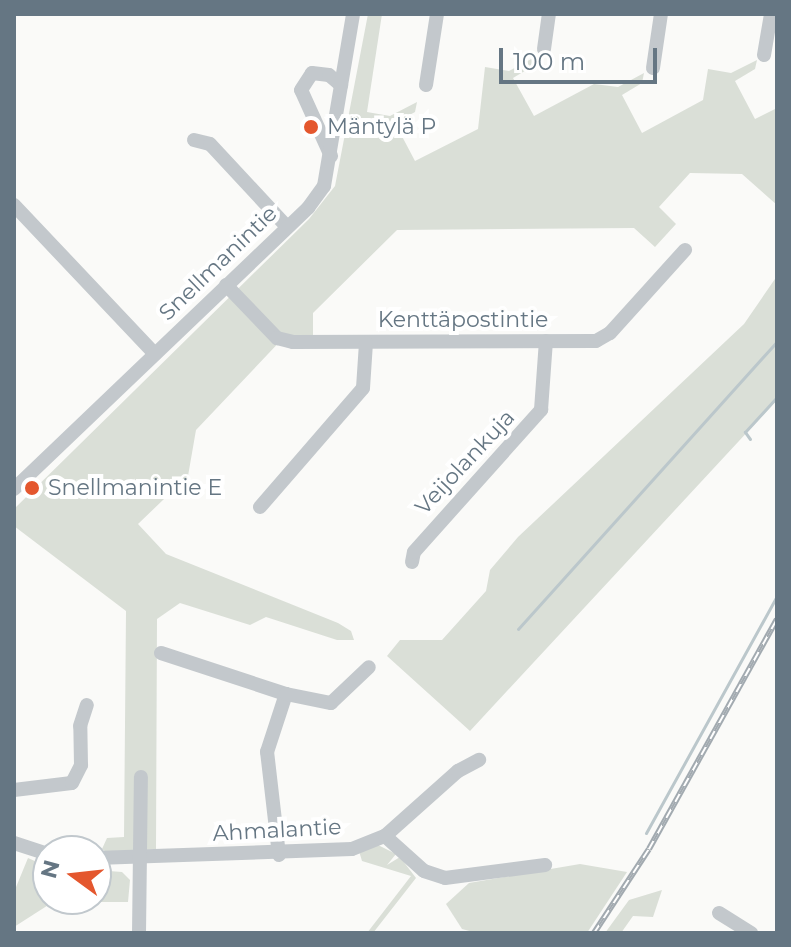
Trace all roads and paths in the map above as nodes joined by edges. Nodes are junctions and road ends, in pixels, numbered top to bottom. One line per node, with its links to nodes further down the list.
1 (353, 14): 9 (street, Snellmanintie)
2 (437, 14): 10 (street)
3 (549, 14): 6 (street)
4 (661, 14): 8 (street)
5 (771, 14): 7 (street)
6 (544, 49)
7 (764, 55)
8 (653, 68)
9 (341, 85): 12 (street, Snellmanintie); 12 (street)
10 (426, 85)
11 (194, 140): 14 (street)
12 (332, 156): 14 (street, Snellmanintie)
13 (14, 205): 19 (street)
14 (287, 227): 16 (street, Snellmanintie)
15 (685, 250): 17 (street, Kenttäpostintie)
16 (226, 285): 18 (street, Kenttäpostintie); 19 (street, Snellmanintie)
17 (546, 341): 18 (street, Kenttäpostintie); 22 (street, Veijolankuja)
18 (366, 343): 21 (street)
19 (155, 354): 20 (street, Snellmanintie)
20 (14, 489)
21 (260, 507)
22 (412, 562)
23 (161, 653): 25 (street)
24 (369, 667): 25 (street)
25 (286, 694): 31 (street)
26 (87, 705): 29 (street)
27 (479, 760): 30 (street, Ahmalantie)
28 (141, 777): 33 (street)
29 (14, 790)
30 (385, 836): 31 (street, Ahmalantie); 34 (street)
31 (279, 855): 33 (street, Ahmalantie)
32 (112, 858): 33 (street, Ahmalantie)
33 (139, 858): 36 (street)
34 (545, 865)
35 (719, 913): 37 (street)
36 (139, 933)
37 (751, 933)

